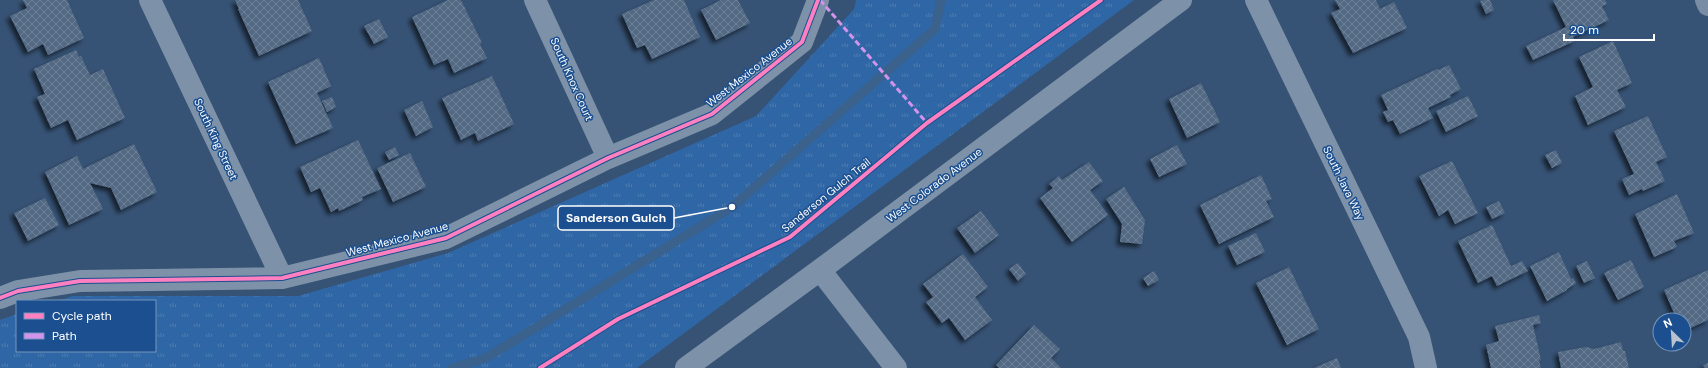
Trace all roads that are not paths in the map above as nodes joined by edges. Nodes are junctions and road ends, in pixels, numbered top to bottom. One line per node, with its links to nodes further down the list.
1 (150, 0): 10 (street, South King Street)
2 (535, 0): 8 (street, South Knox Court)
3 (818, 0): 8 (street, West Mexico Avenue)
4 (1181, 0): 9 (street, West Colorado Avenue)
5 (1256, 0): 14 (street, South Java Way)
6 (1706, 0): 7 (street)
7 (1708, 5)
8 (608, 158): 10 (street, West Mexico Avenue)
9 (820, 270): 12 (street, West Colorado Avenue); 13 (street)
10 (282, 278): 11 (street, West Mexico Avenue)
11 (0, 298)
12 (686, 368)
13 (896, 368)
14 (1426, 368)

